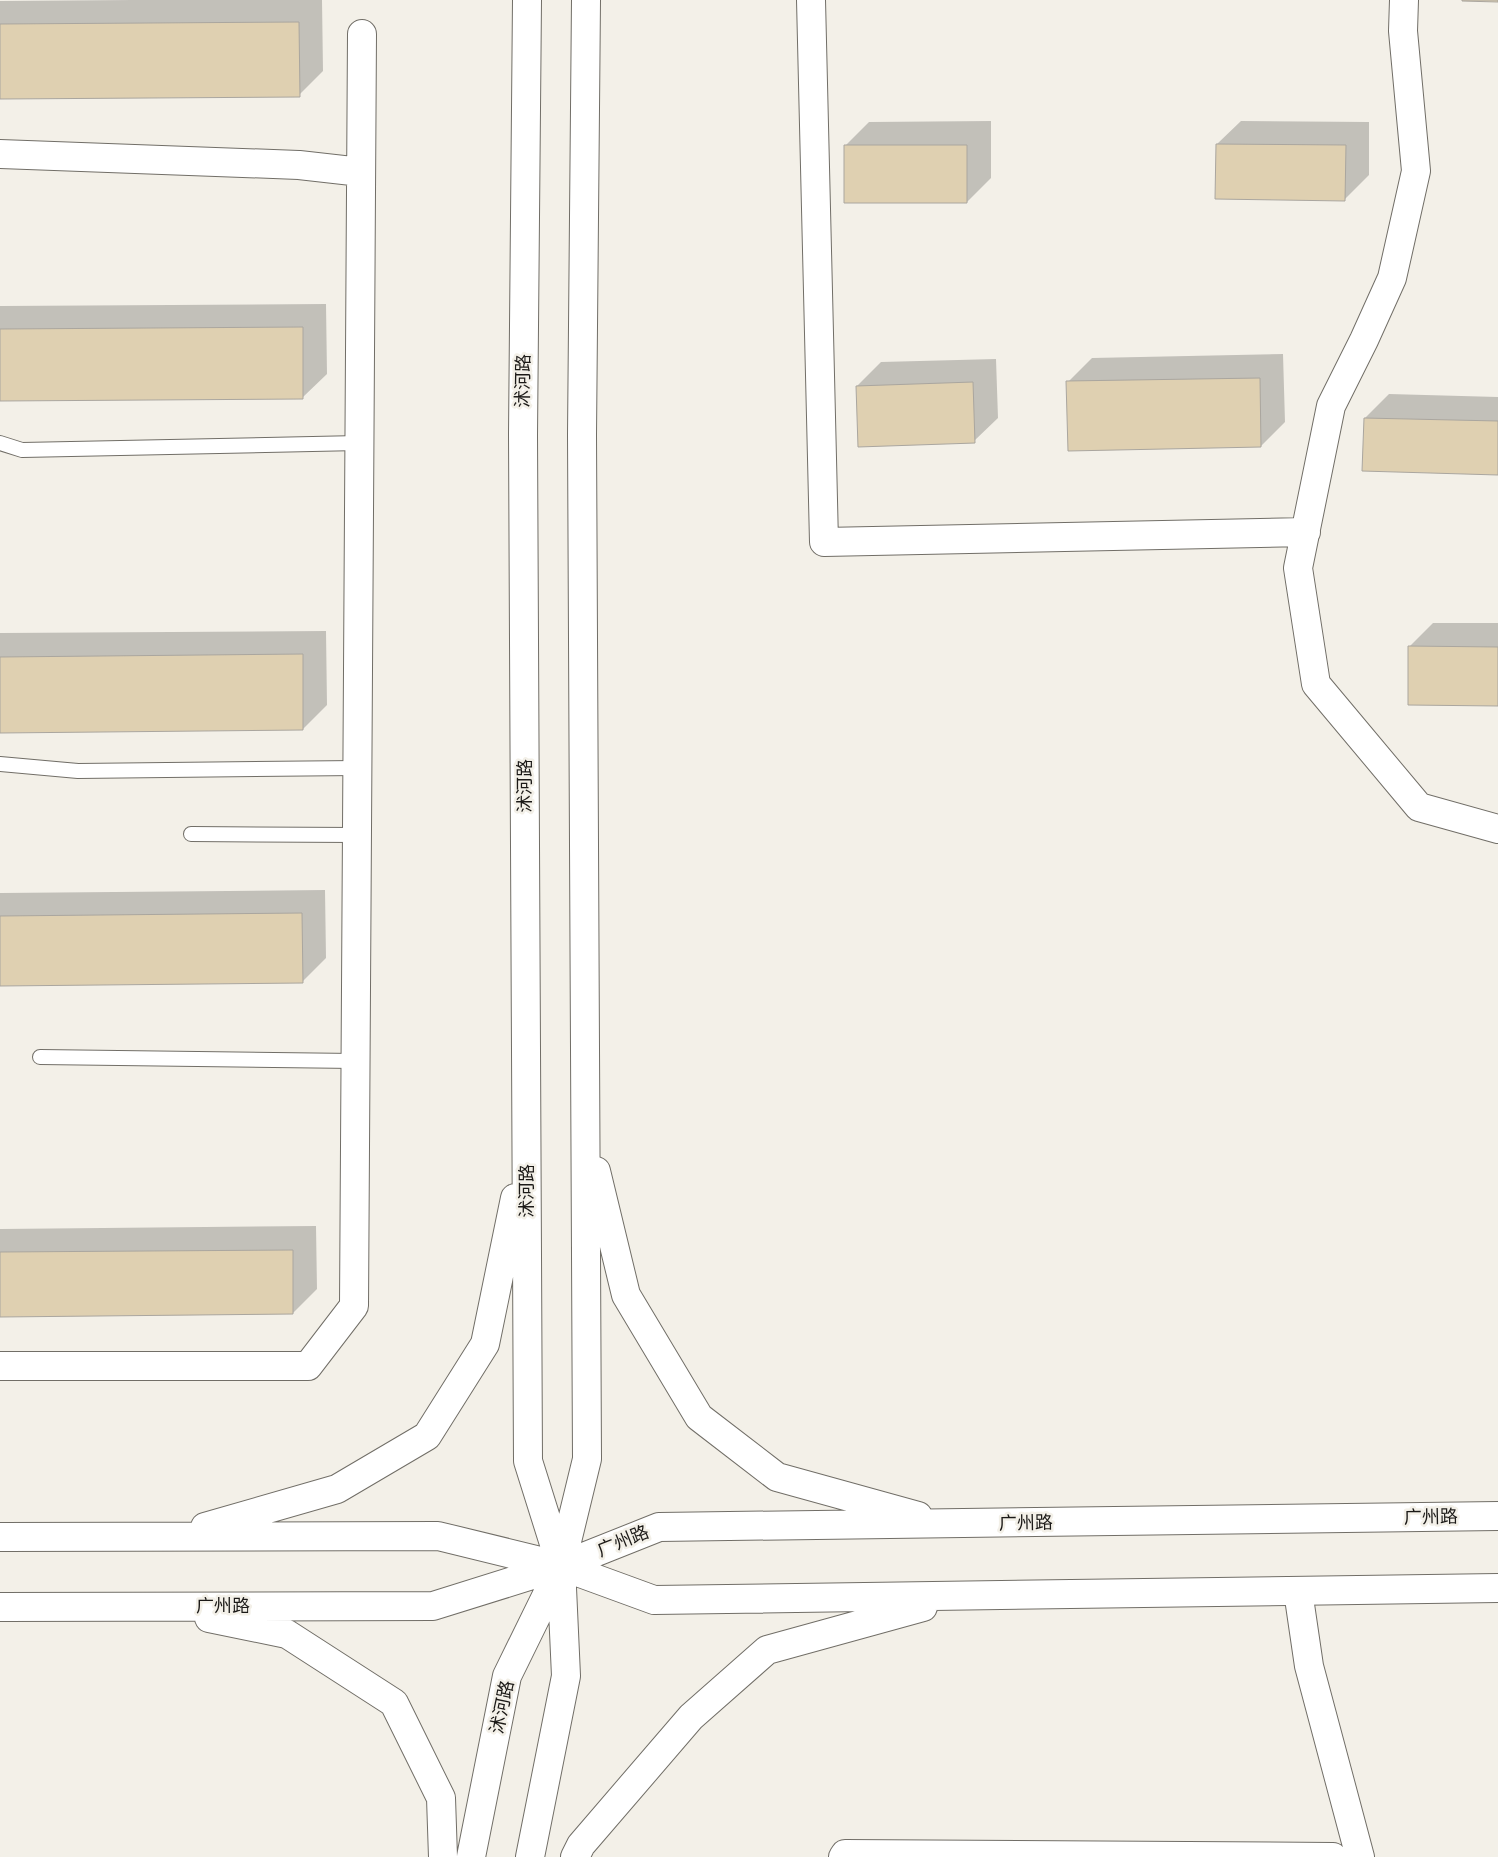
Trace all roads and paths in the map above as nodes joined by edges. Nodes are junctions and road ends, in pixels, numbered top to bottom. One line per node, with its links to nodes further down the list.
1 (527, 0): 19 (main road, 沭河路)
2 (586, 0): 18 (main road, 沭河路)
3 (811, 0): 10 (main road)
4 (1404, 0): 10 (main road)
5 (362, 34): 7 (main road)
6 (0, 154): 7 (main road)
7 (361, 172): 8 (main road)
8 (359, 443): 9 (lane); 12 (main road)
9 (0, 444)
10 (1306, 532): 13 (main road)
11 (0, 764): 12 (lane)
12 (357, 768): 15 (main road)
13 (1498, 829)
14 (191, 834): 15 (lane)
15 (357, 835): 17 (main road)
16 (40, 1057): 17 (lane)
17 (355, 1061): 20 (main road)
18 (585, 1127): 22 (main road); 25 (main road, 沭河路)
19 (526, 1142): 23 (main road); 25 (main road, 沭河路)
20 (0, 1366)
21 (1498, 1516): 22 (main road, 广州路)
22 (949, 1524): 25 (main road, 广州路)
23 (174, 1536): 24 (main road, 广州路); 25 (main road, 广州路)
24 (0, 1537)
25 (561, 1566): 28 (main road, 广州路); 29 (main road, 广州路); 32 (main road, 沭河路); 33 (main road, 沭河路)
26 (1498, 1588): 27 (main road, 广州路)
27 (1298, 1591): 28 (main road, 广州路); 37 (main road)
28 (961, 1596): 34 (main road)
29 (149, 1606): 30 (main road, 广州路); 31 (main road)
30 (0, 1607)
31 (443, 1857)
32 (471, 1857)
33 (530, 1857)
34 (575, 1857)
35 (843, 1857): 36 (main road)
36 (1333, 1857)
37 (1360, 1857)

